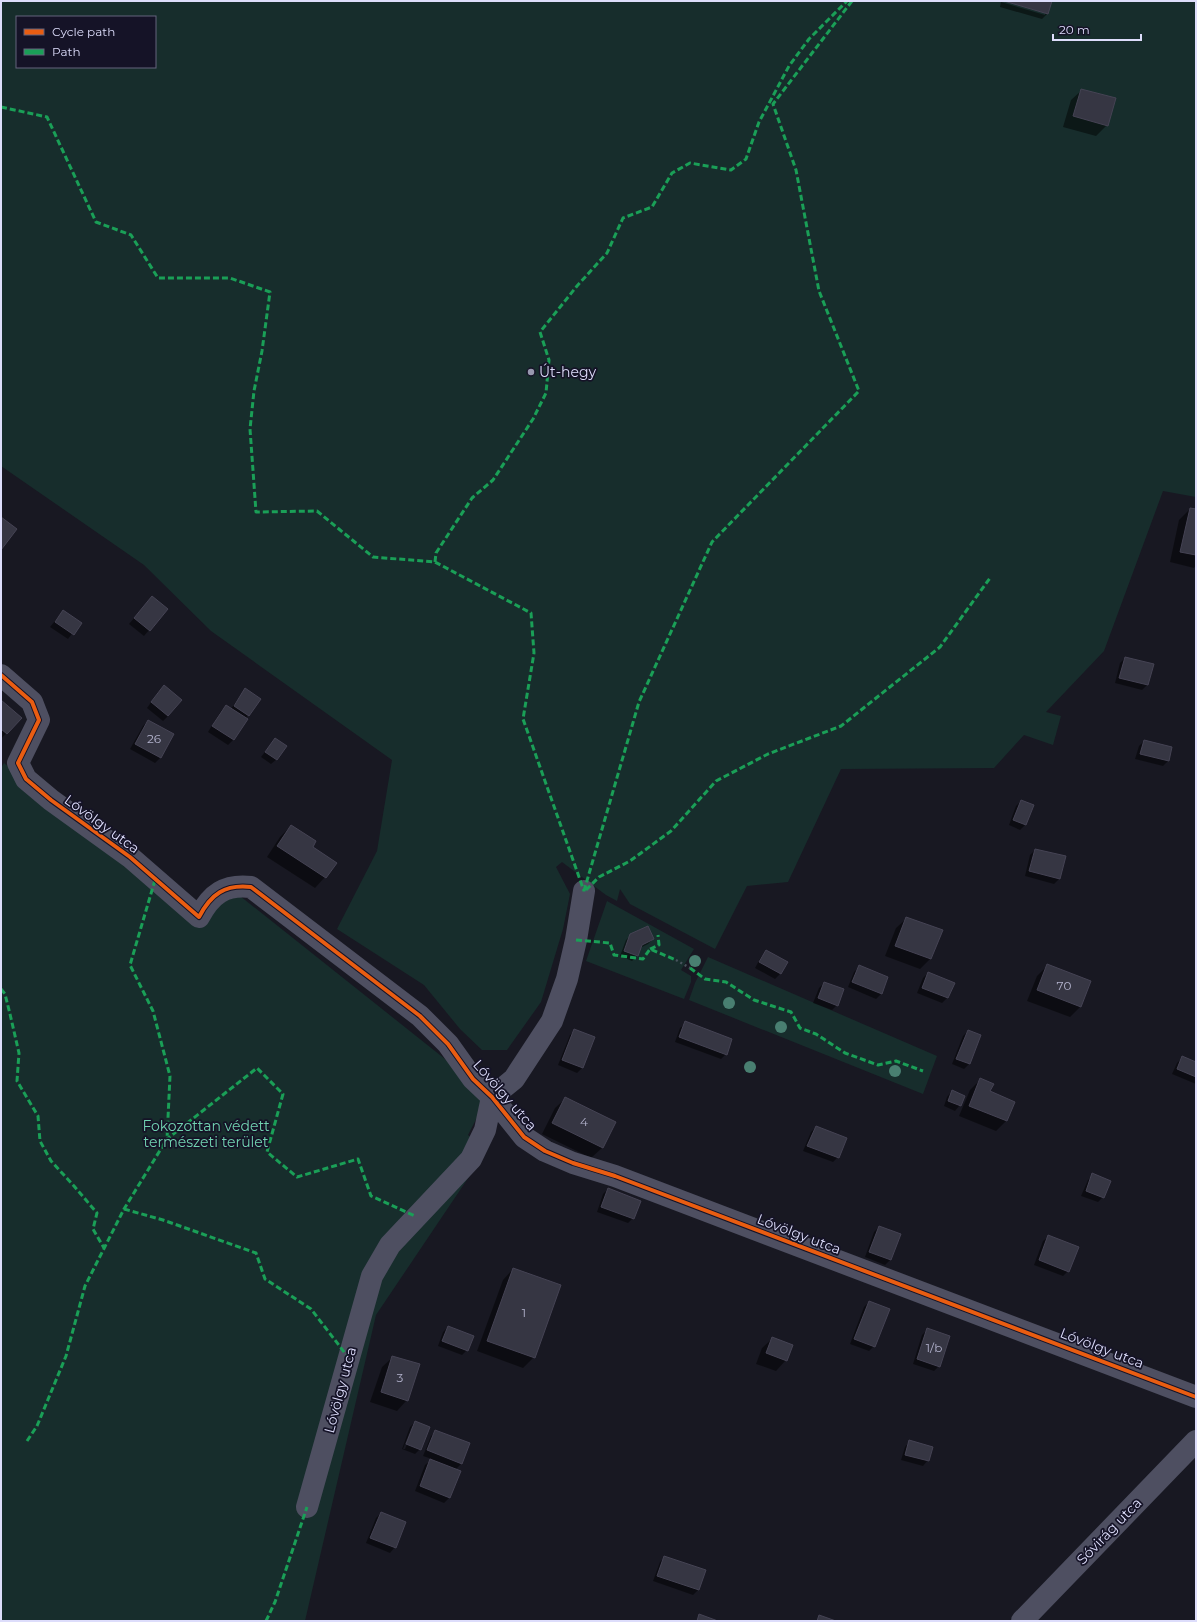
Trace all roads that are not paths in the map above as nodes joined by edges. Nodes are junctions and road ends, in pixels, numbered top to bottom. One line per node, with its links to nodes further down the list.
1 (1, 675): 3 (street, Lóvölgy utca)
2 (584, 892): 3 (street, Lóvölgy utca)
3 (492, 1097): 4 (street, Lóvölgy utca); 6 (street, Lóvölgy utca)
4 (1196, 1397)
5 (1196, 1441): 7 (street, Sóvirág utca)
6 (307, 1507)
7 (1022, 1621)

